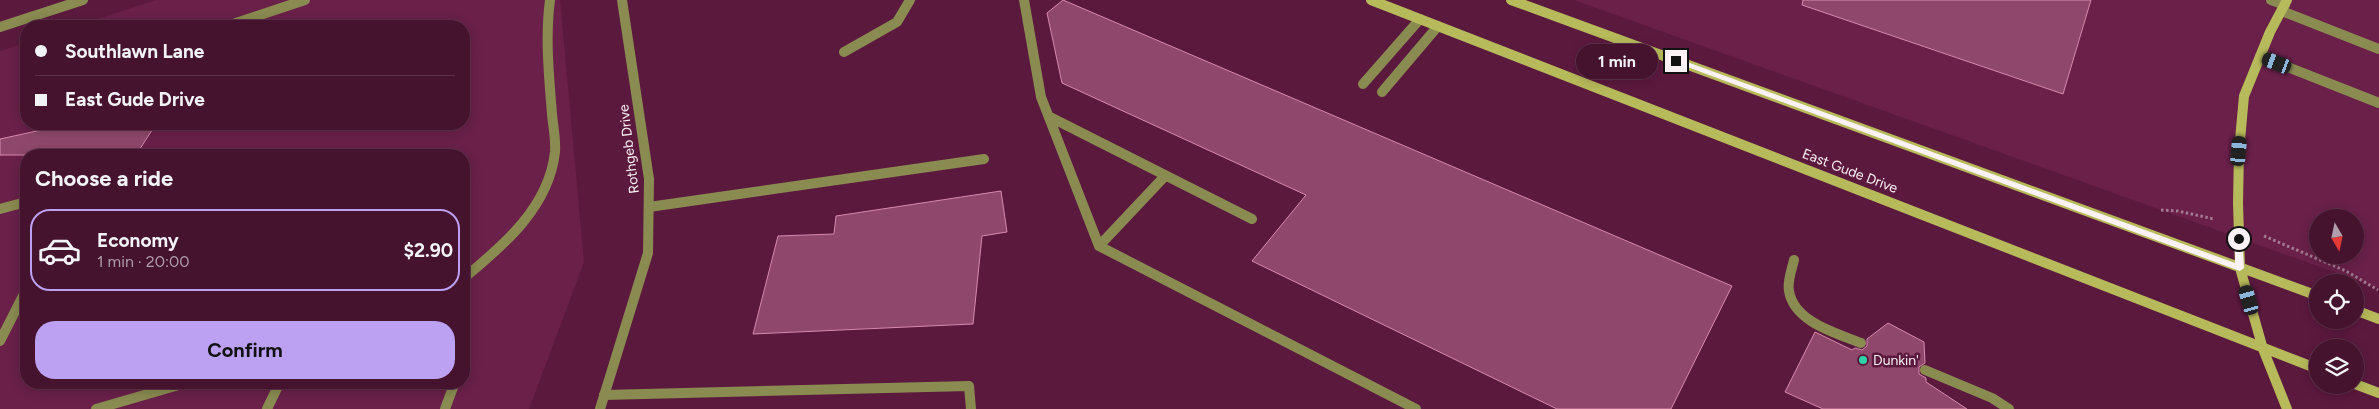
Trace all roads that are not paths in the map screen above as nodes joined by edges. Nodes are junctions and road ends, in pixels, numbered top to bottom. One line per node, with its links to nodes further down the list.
1 (83, 0): 13 (street)
2 (305, 0): 14 (street)
3 (550, 0): 33 (street)
4 (622, 0): 27 (street, Rothgeb Drive)
5 (910, 0): 18 (street)
6 (1024, 0): 23 (street)
7 (1371, 0): 11 (main road, East Gude Drive)
8 (1511, 0): 32 (main road)
9 (2271, 0): 10 (street)
10 (2284, 5): 17 (street); 19 (main road)
11 (1420, 19): 15 (main road, East Gude Drive); 20 (street)
12 (20, 20): 16 (street)
13 (22, 20)
14 (245, 20)
15 (1438, 26): 21 (street); 40 (main road, East Gude Drive)
16 (0, 27)
17 (2379, 49)
18 (844, 52)
19 (2260, 56): 22 (street); 32 (main road)
20 (1363, 84)
21 (1382, 92)
22 (2379, 103)
23 (1050, 117): 25 (street); 30 (street)
24 (984, 158): 27 (street)
25 (1165, 176): 29 (street); 30 (street)
26 (20, 204): 28 (street)
27 (649, 207): 48 (street, Rothgeb Drive)
28 (0, 209)
29 (1252, 219)
30 (1099, 246): 54 (street)
31 (1794, 260): 39 (street)
32 (2240, 268): 34 (main road); 40 (main road)
33 (470, 273)
34 (2309, 293)
35 (20, 302): 38 (street)
36 (2364, 313): 37 (main road)
37 (2379, 319)
38 (0, 341)
39 (1861, 344)
40 (2263, 348): 41 (main road, East Gude Drive); 56 (main road)
41 (2309, 366)
42 (1925, 370): 55 (street)
43 (2364, 387): 47 (main road)
44 (165, 389): 49 (street)
45 (277, 389): 50 (street)
46 (452, 389): 51 (street)
47 (2379, 393)
48 (604, 395): 52 (street, Rothgeb Drive); 53 (street)
49 (96, 409)
50 (267, 409)
51 (445, 409)
52 (600, 409)
53 (971, 409)
54 (1416, 409)
55 (2009, 409)
56 (2287, 409)

